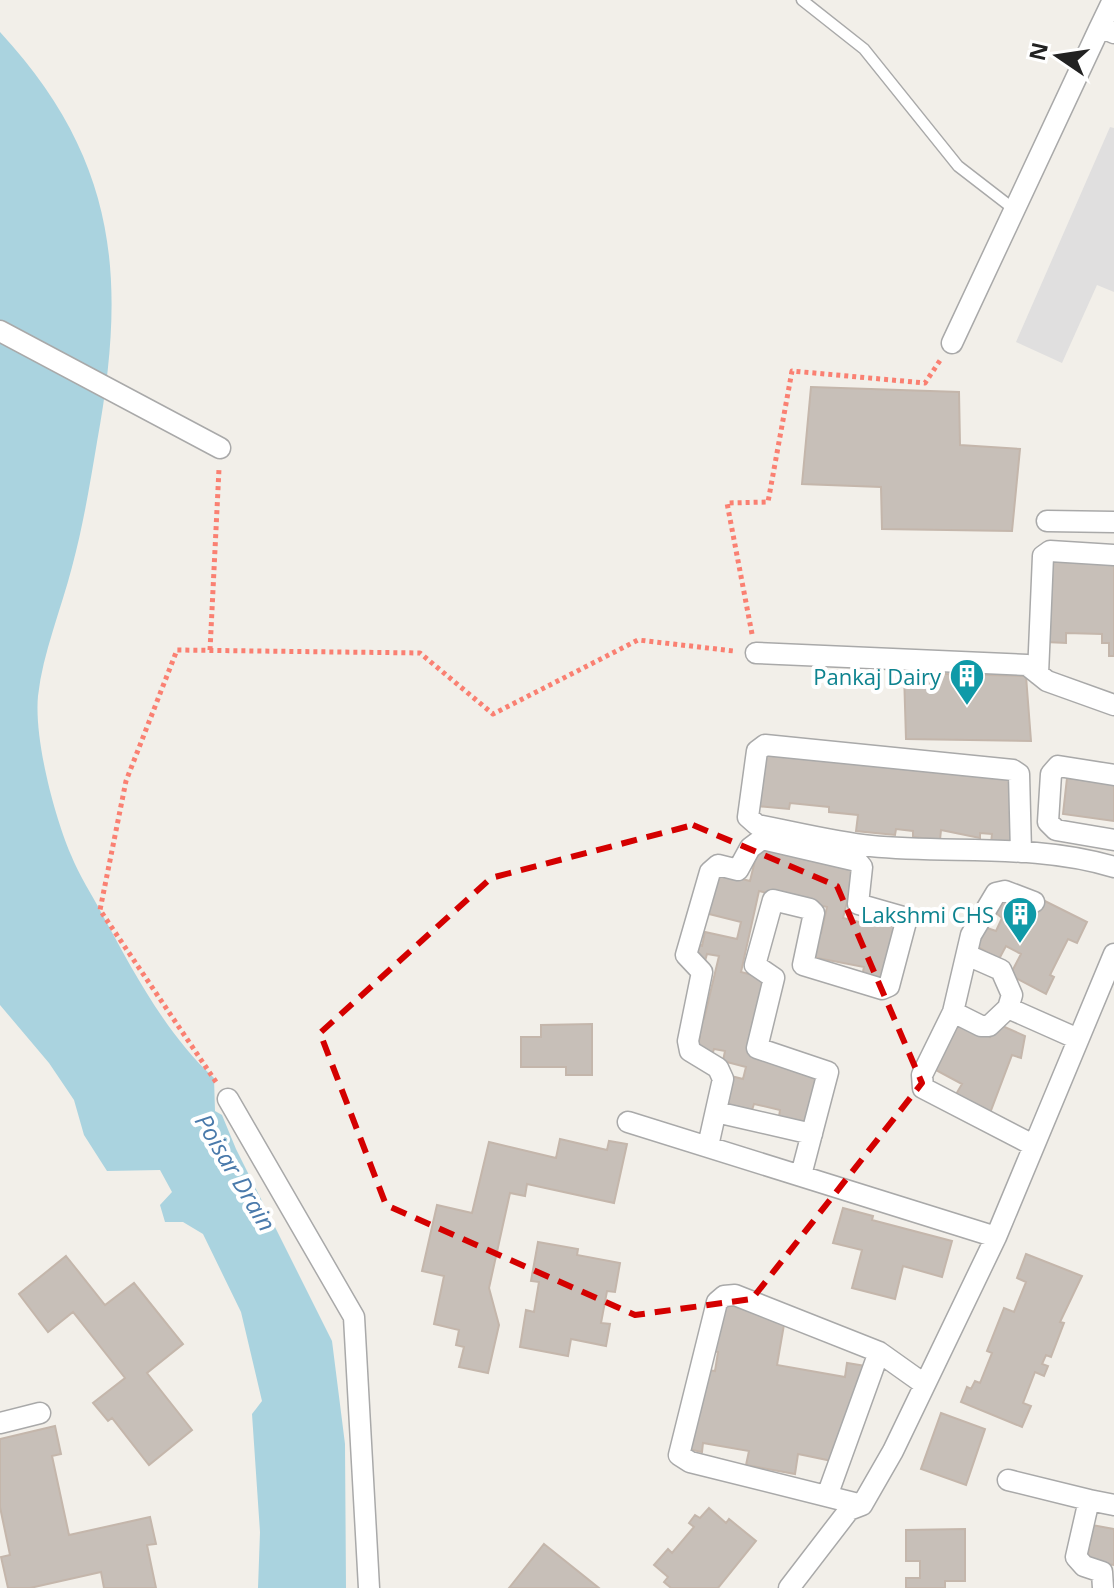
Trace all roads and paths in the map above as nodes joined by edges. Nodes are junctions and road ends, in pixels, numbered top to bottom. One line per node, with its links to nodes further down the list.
1 (802, 0): 4 (lane)
2 (1113, 0): 3 (street)
3 (1107, 30): 4 (street)
4 (1015, 210): 6 (street)
5 (0, 331): 7 (street)
6 (952, 343): 12 (path)
7 (220, 448): 11 (path)
8 (1047, 521): 9 (street)
9 (1114, 522)
10 (1114, 555): 13 (street)
11 (210, 650): 12 (path); 25 (path)
12 (756, 653): 13 (street)
13 (1038, 674): 14 (street)
14 (1114, 705)
15 (1114, 775): 16 (street)
16 (1114, 840)
17 (1021, 852): 17 (street); 18 (street)
18 (1114, 867)
19 (1034, 902): 21 (street)
20 (1114, 954): 24 (street)
21 (967, 955): 22 (street); 23 (street)
22 (1008, 1008): 23 (street); 24 (street)
23 (953, 1012): 29 (street)
24 (1078, 1039): 29 (street)
25 (228, 1099): 42 (street)
26 (716, 1112): 28 (street); 28 (street); 30 (street)
27 (628, 1122): 30 (street)
28 (812, 1134): 31 (street)
29 (1033, 1145): 32 (street)
30 (708, 1146): 31 (street)
31 (801, 1175): 32 (street)
32 (996, 1237): 34 (street)
33 (879, 1352): 34 (street); 38 (street); 38 (street)
34 (924, 1384): 40 (street)
35 (40, 1413): 36 (street)
36 (0, 1423)
37 (1008, 1480): 39 (street)
38 (827, 1496): 40 (street)
39 (1089, 1500): 41 (street); 44 (street)
40 (862, 1505): 43 (street)
41 (1114, 1505)
42 (369, 1588)
43 (789, 1588)
44 (1103, 1588)

